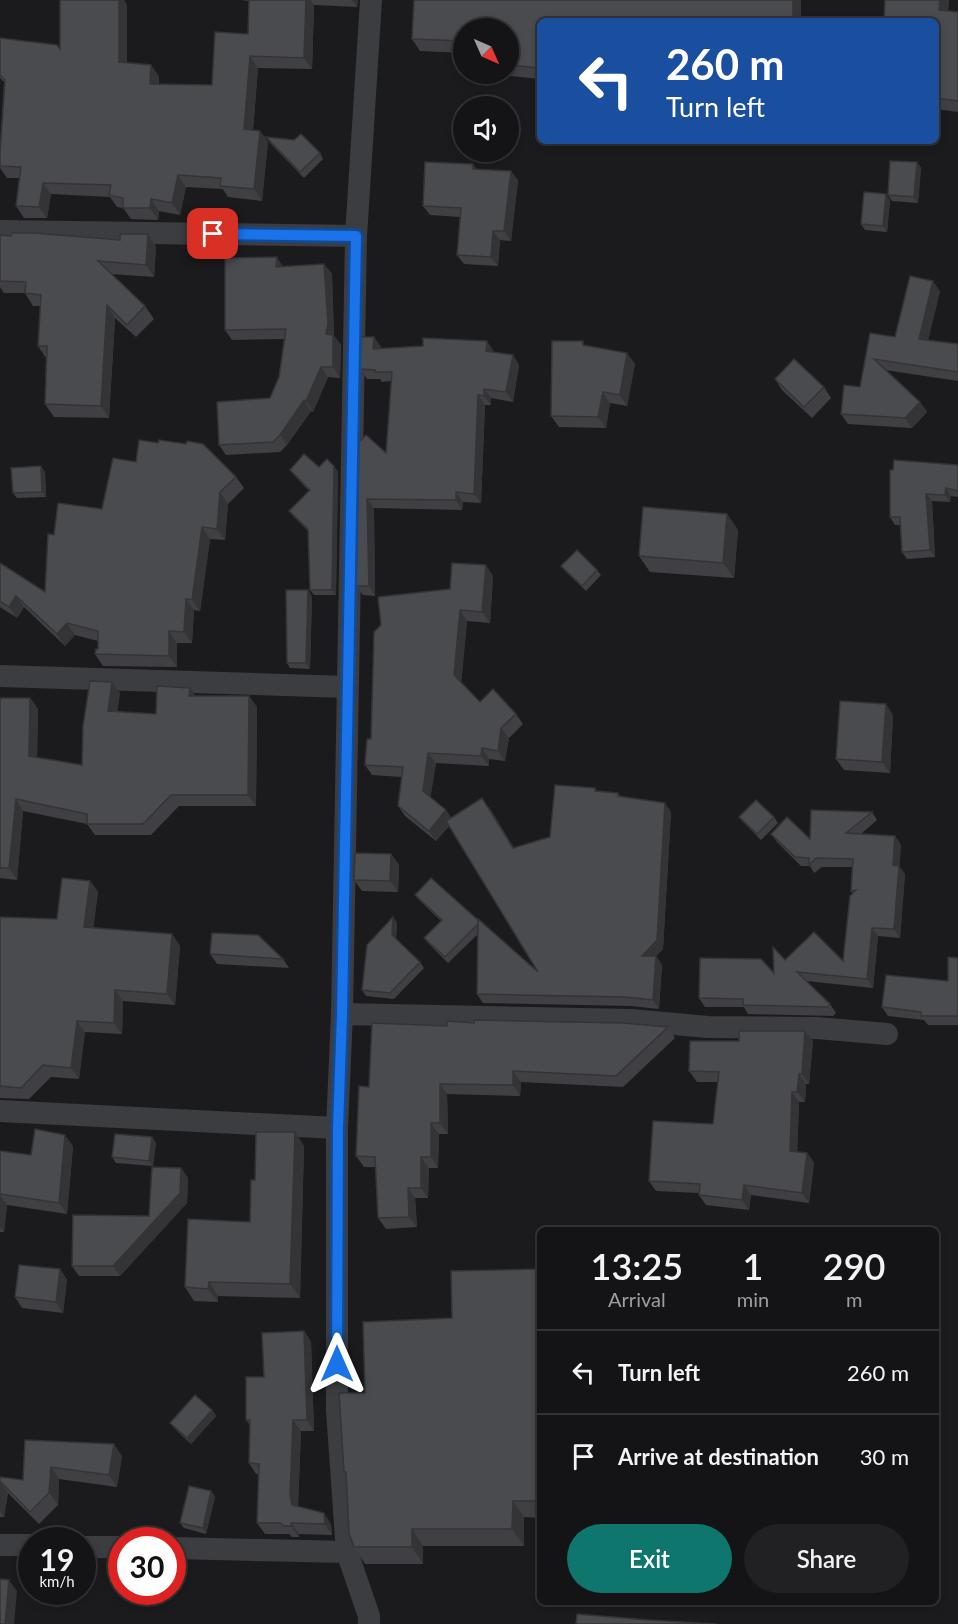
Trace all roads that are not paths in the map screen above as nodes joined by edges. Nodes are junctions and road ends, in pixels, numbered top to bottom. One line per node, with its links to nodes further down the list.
1 (371, 0): 3 (street)
2 (0, 231): 3 (street)
3 (356, 236): 5 (street)
4 (0, 676): 5 (street)
5 (346, 687): 6 (street)
6 (342, 1014): 7 (street); 9 (street)
7 (887, 1034)
8 (0, 1111): 9 (street)
9 (338, 1128): 13 (street)
10 (0, 1545): 11 (street)
11 (18, 1545)
12 (186, 1548): 13 (street)
13 (347, 1552): 14 (street)
14 (369, 1624)

